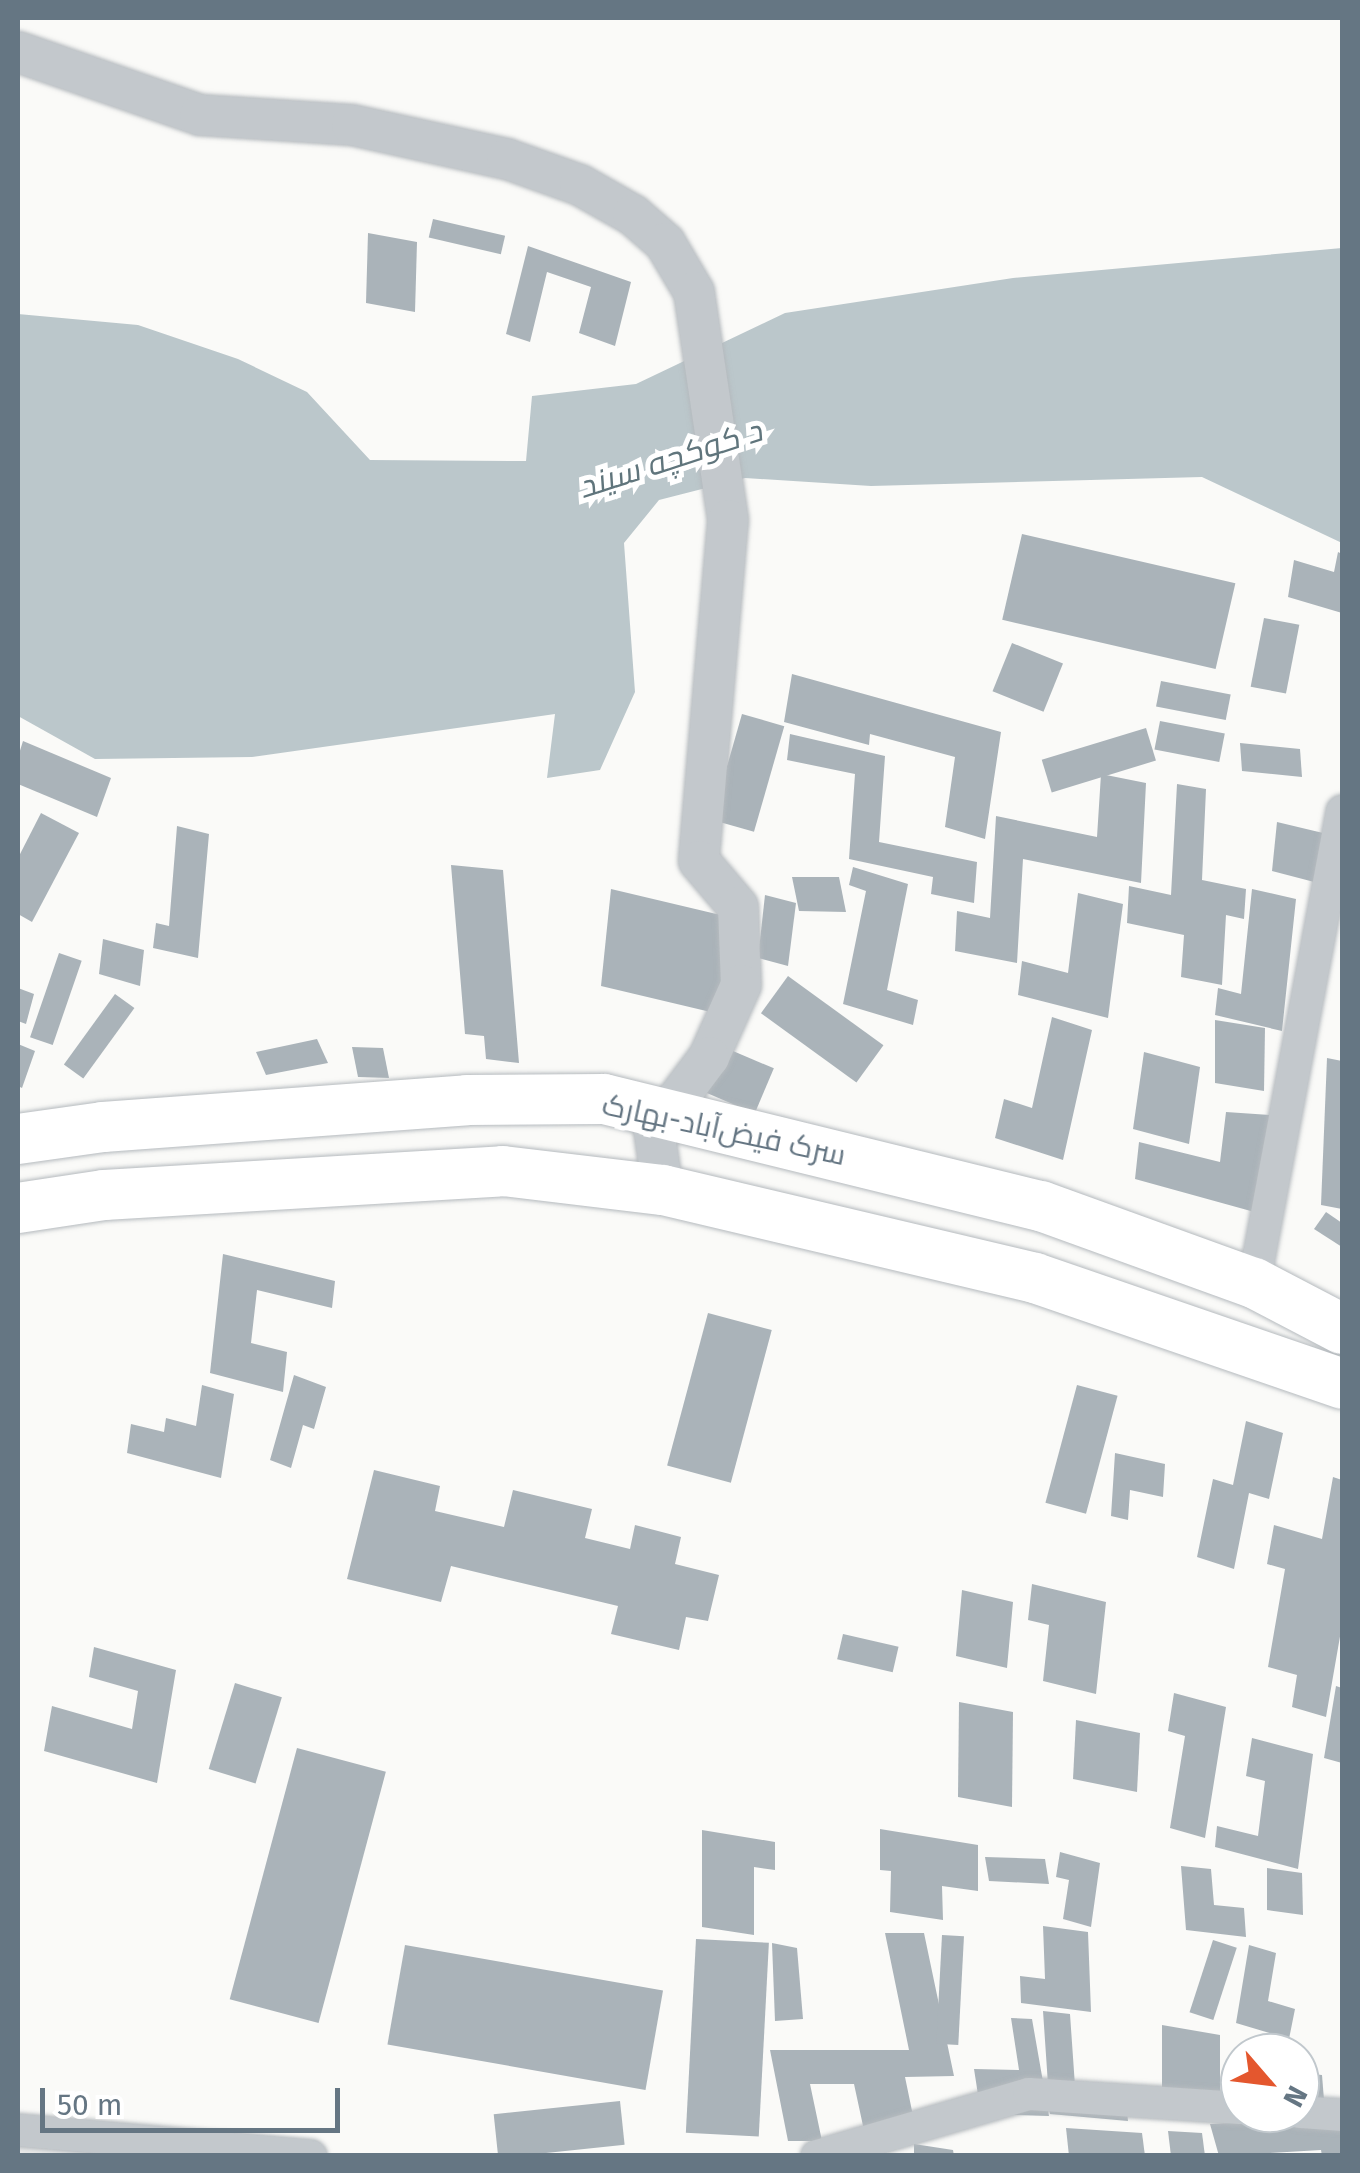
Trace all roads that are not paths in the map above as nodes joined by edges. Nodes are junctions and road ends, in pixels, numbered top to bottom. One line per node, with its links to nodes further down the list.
1 (18, 52): 3 (street)
2 (1342, 811): 7 (street)
3 (661, 1122): 4 (main road, سرک فیض‌آباد-بهارک); 5 (street); 7 (main road, سرک فیض‌آباد-بهارک)
4 (18, 1139)
5 (662, 1190): 6 (main road); 9 (main road)
6 (18, 1208)
7 (1254, 1283): 8 (main road, سرک فیض‌آباد-بهارک)
8 (1342, 1329)
9 (1342, 1384)
10 (1220, 2107): 13 (street)
11 (18, 2130): 12 (street)
12 (311, 2156)
13 (818, 2156)

